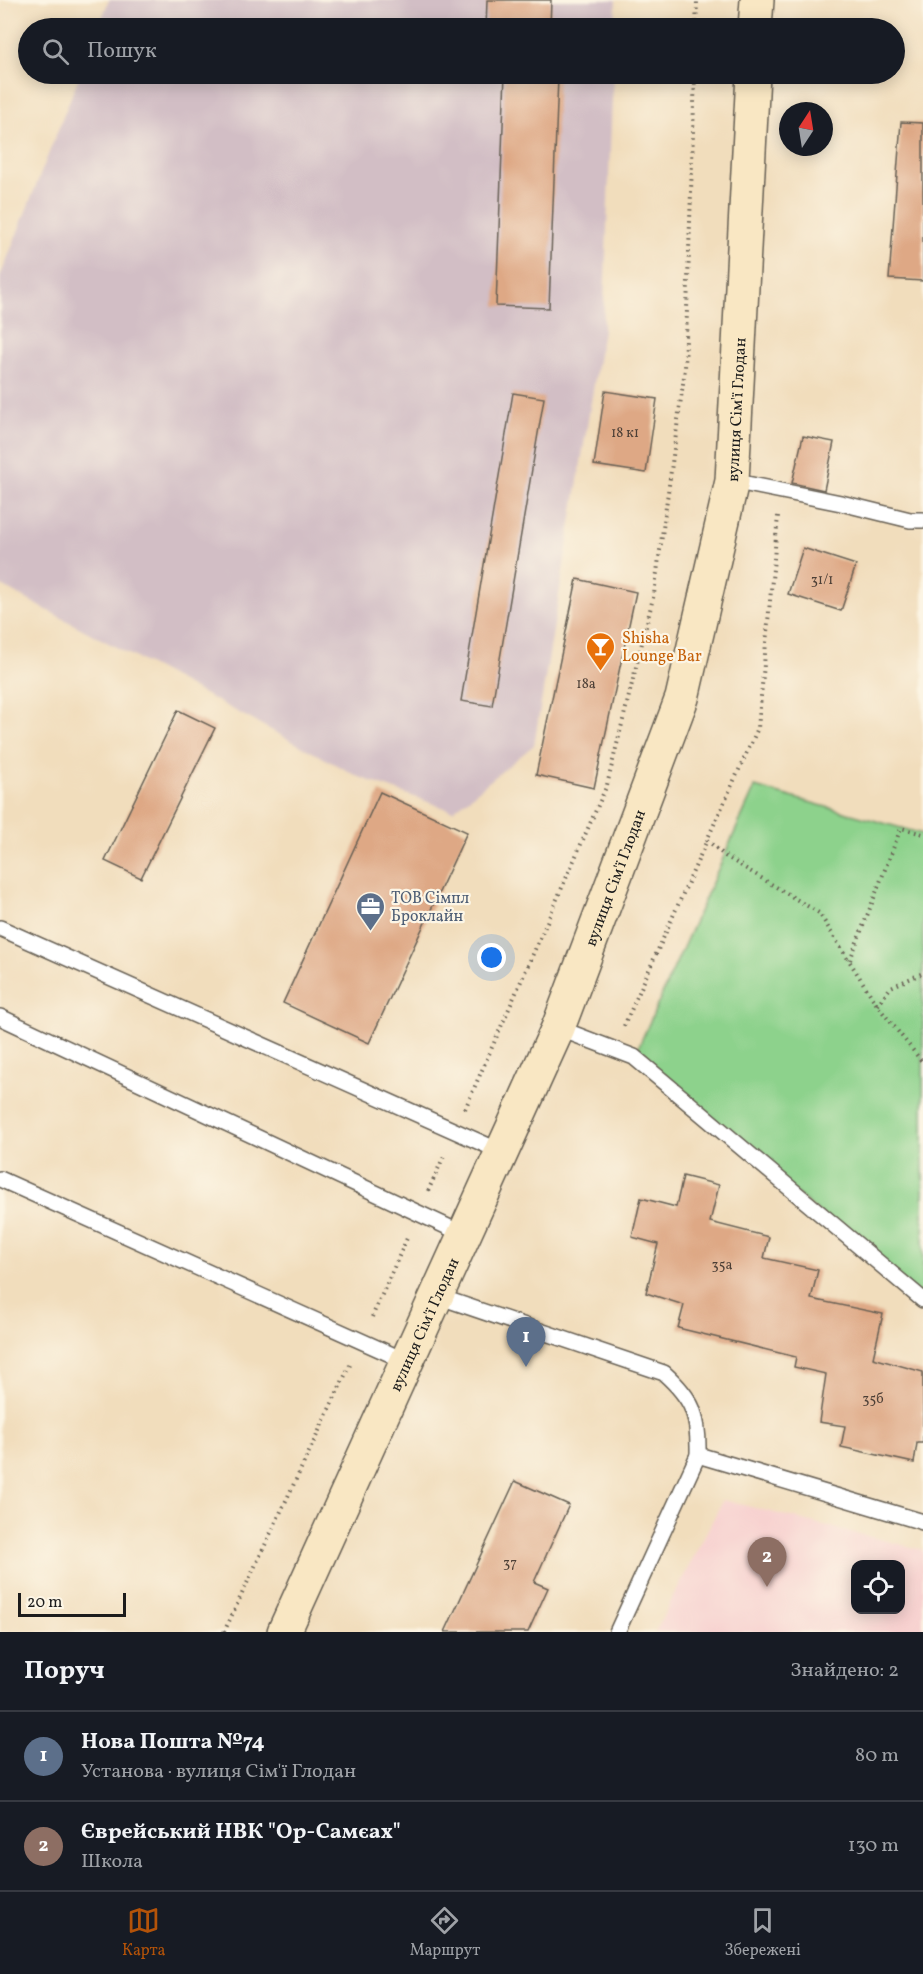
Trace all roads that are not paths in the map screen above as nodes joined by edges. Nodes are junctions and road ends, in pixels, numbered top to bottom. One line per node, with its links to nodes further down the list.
1 (757, 0): 2 (street)
2 (756, 18)
3 (752, 84): 4 (street, вулиця Сім'ї Глодан)
4 (732, 481): 5 (lane); 8 (street, вулиця Сім'ї Глодан)
5 (923, 520)
6 (0, 928): 9 (lane)
7 (0, 1017): 11 (lane)
8 (558, 1028): 9 (street, вулиця Сім'ї Глодан); 13 (lane)
9 (502, 1152): 11 (street, вулиця Сім'ї Глодан)
10 (0, 1179): 14 (lane)
11 (465, 1235): 12 (street, вулиця Сім'ї Глодан)
12 (437, 1296): 14 (street, вулиця Сім'ї Глодан); 15 (lane)
13 (923, 1300)
14 (408, 1362): 17 (street, вулиця Сім'ї Глодан)
15 (698, 1455): 16 (lane); 18 (lane)
16 (923, 1522)
17 (284, 1632)
18 (617, 1632)

